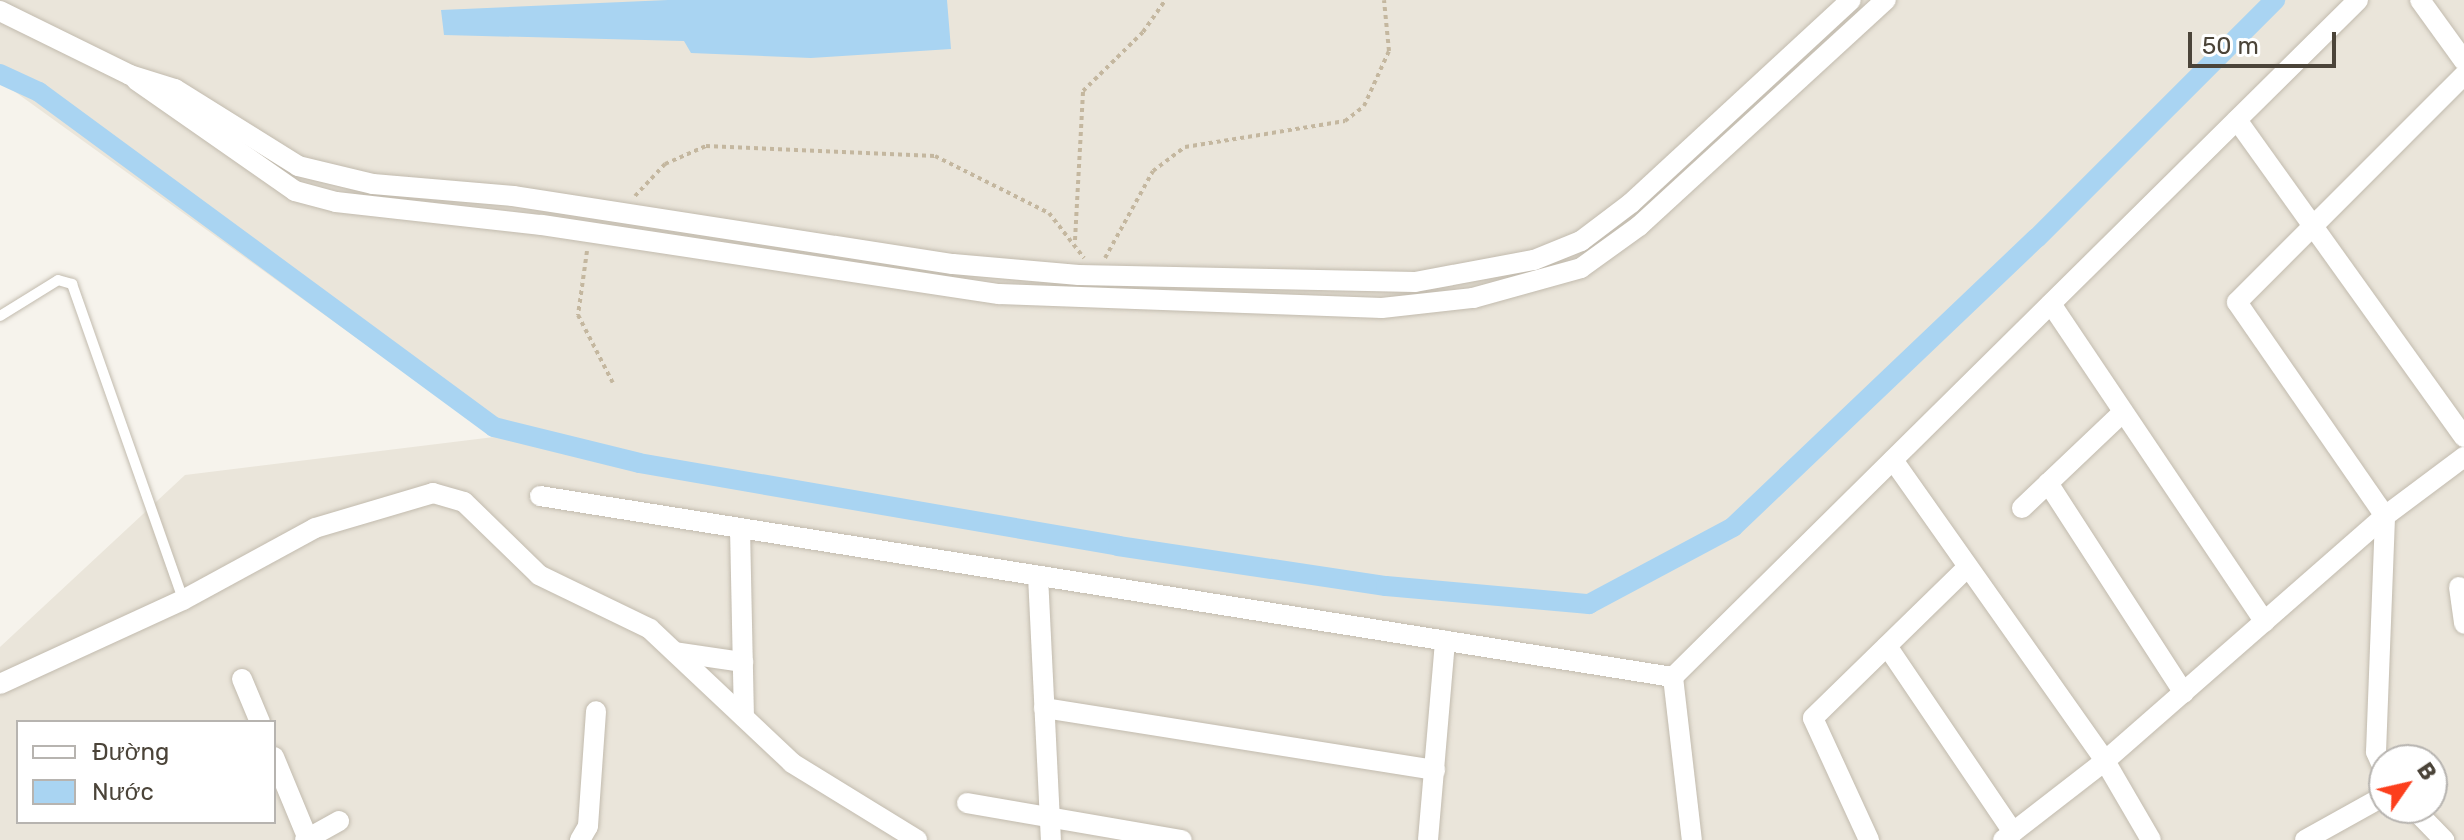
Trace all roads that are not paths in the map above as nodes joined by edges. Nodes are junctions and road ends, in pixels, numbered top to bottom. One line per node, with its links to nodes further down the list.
1 (1851, 0): 10 (street)
2 (1886, 0): 11 (street)
3 (2358, 0): 9 (street)
4 (2420, 0): 6 (street)
5 (0, 11): 7 (street)
6 (2464, 61)
7 (130, 75): 12 (street); 14 (street)
8 (2464, 75): 13 (street)
9 (2237, 120): 13 (street); 17 (street)
10 (1677, 161): 11 (street); 15 (street)
11 (1692, 179): 16 (street)
12 (624, 213): 14 (street); 15 (street)
13 (2313, 226): 20 (street); 26 (street)
14 (622, 237): 16 (street)
15 (1095, 275): 16 (street)
16 (1095, 299)
17 (2051, 304): 19 (street); 22 (street)
18 (0, 316): 31 (lane)
19 (2123, 412): 23 (street); 32 (street)
20 (2464, 437)
21 (2464, 457): 26 (street)
22 (1893, 460): 28 (street); 38 (street)
23 (2048, 483): 25 (street); 41 (street)
24 (540, 496): 27 (street)
25 (2022, 508)
26 (2385, 516): 32 (street); 46 (street)
27 (740, 528): 29 (street); 37 (street)
28 (1968, 567): 35 (street); 47 (street)
29 (1038, 576): 34 (street); 42 (street)
30 (2459, 587): 33 (street)
31 (183, 600): 36 (street); 40 (street)
32 (2265, 622): 41 (street)
33 (2464, 624)
34 (1445, 641): 38 (street); 49 (street)
35 (1887, 646): 55 (street); 63 (street)
36 (675, 652): 37 (street); 44 (street)
37 (743, 662): 44 (street)
38 (1673, 677): 62 (street)
39 (242, 679): 45 (street)
40 (0, 684)
41 (2184, 693): 47 (street)
42 (1044, 708): 49 (street); 52 (street)
43 (596, 711): 57 (street)
44 (744, 717): 58 (street)
45 (259, 720)
46 (2376, 744)
47 (2105, 761): 55 (street); 64 (street)
48 (276, 762): 56 (street)
49 (1435, 770): 61 (street)
50 (967, 803): 52 (street)
51 (2368, 805): 65 (street)
52 (1049, 817): 59 (street); 60 (street)
53 (339, 821): 56 (street)
54 (2428, 824): 66 (street)
55 (2008, 836)
56 (307, 839)
57 (580, 840)
58 (917, 840)
59 (1051, 840)
60 (1182, 840)
61 (1428, 840)
62 (1692, 840)
63 (1869, 840)
64 (2151, 840)
65 (2305, 840)
66 (2444, 840)

